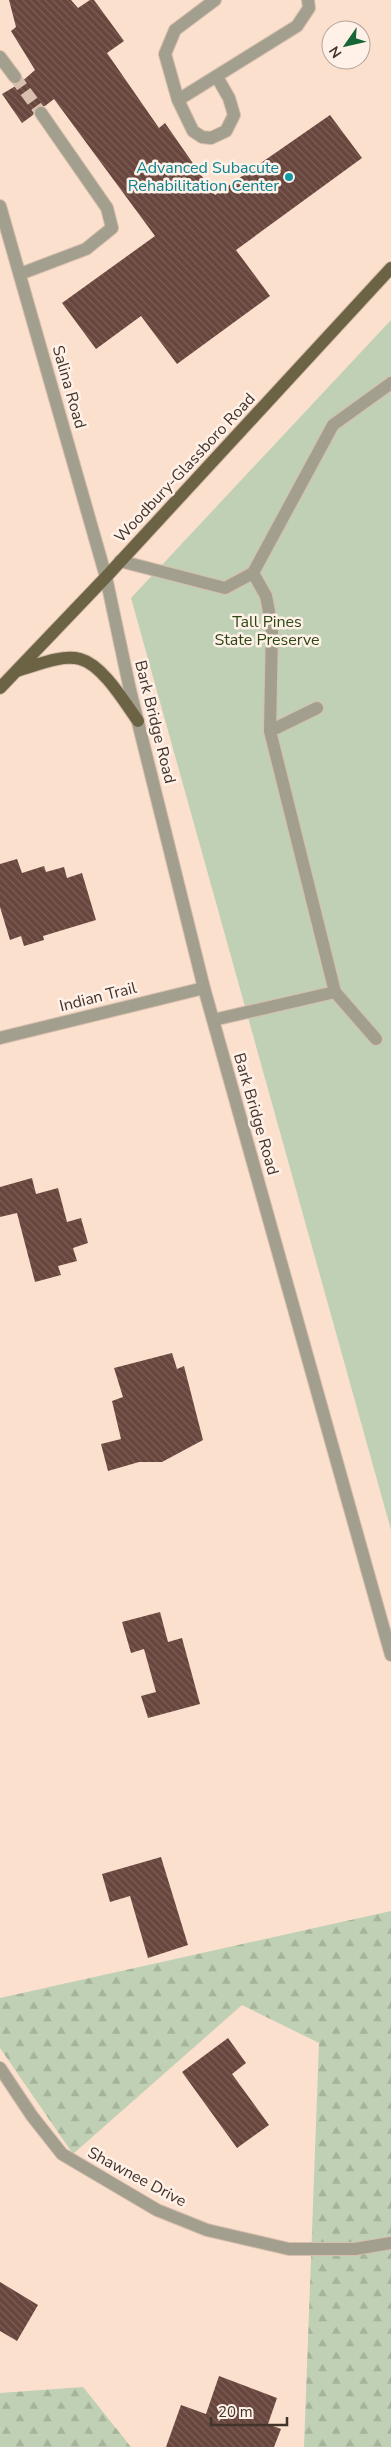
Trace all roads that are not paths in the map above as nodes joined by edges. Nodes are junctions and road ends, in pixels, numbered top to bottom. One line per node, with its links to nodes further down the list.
1 (216, 0): 6 (street)
2 (308, 0): 5 (street)
3 (0, 57): 4 (street)
4 (15, 77)
5 (216, 77): 6 (street); 6 (street)
6 (178, 100)
7 (41, 113): 10 (street)
8 (0, 206): 10 (street, Salina Road)
9 (391, 268): 12 (main road, Woodbury-Glassboro Road)
10 (20, 274): 14 (street, Salina Road)
11 (391, 384): 13 (street)
12 (120, 561): 13 (street); 14 (main road, Woodbury-Glassboro Road)
13 (253, 573): 19 (street)
14 (106, 577): 15 (main road, Woodbury-Glassboro Road); 18 (street, Bark Bridge Road)
15 (16, 671): 16 (main road, Woodbury-Glassboro Road); 18 (main road)
16 (0, 688)
17 (317, 708): 19 (street)
18 (138, 721): 20 (street, Bark Bridge Road)
19 (270, 731): 21 (street)
20 (204, 988): 22 (street, Bark Bridge Road); 23 (street, Indian Trail)
21 (335, 992): 22 (street); 24 (street)
22 (213, 1020): 25 (street, Bark Bridge Road)
23 (0, 1038)
24 (376, 1039)
25 (391, 1655)
26 (0, 2068): 27 (street, Shawnee Drive)
27 (391, 2243)

